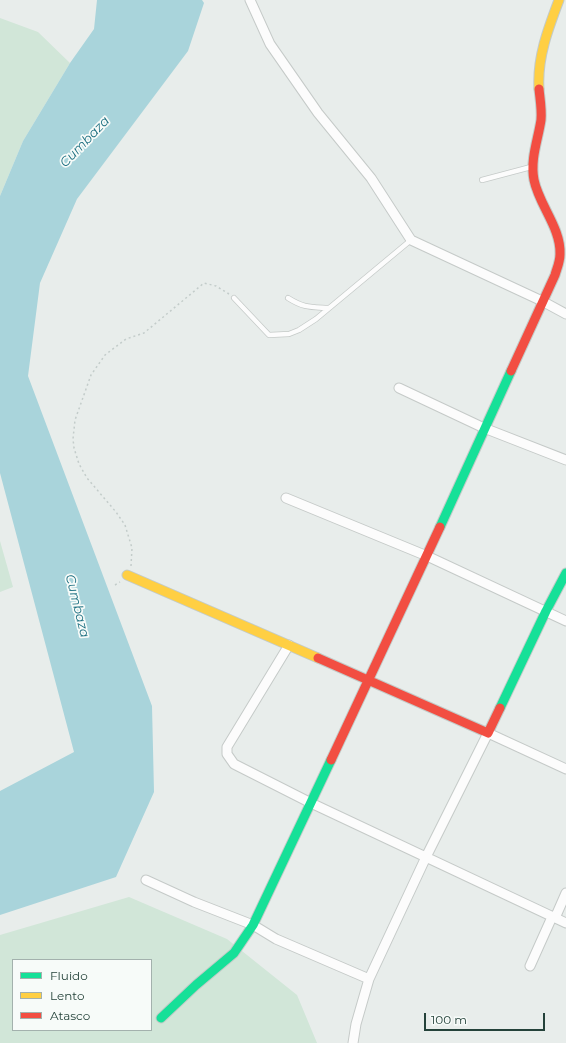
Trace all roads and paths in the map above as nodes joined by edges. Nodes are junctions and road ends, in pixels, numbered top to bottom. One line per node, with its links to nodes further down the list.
1 (250, 0): 5 (street)
2 (559, 0): 3 (street)
3 (532, 167): 4 (lane); 8 (street)
4 (482, 180)
5 (411, 240): 8 (street); 9 (lane)
6 (234, 298): 9 (lane); 17 (path)
7 (288, 298): 9 (lane)
8 (542, 301): 10 (street); 12 (street)
9 (328, 308)
10 (566, 314)
11 (398, 388): 12 (street)
12 (484, 428): 13 (street); 15 (street)
13 (566, 460)
14 (286, 498): 15 (street)
15 (427, 556): 19 (street); 22 (street)
16 (566, 573): 19 (street)
17 (127, 575): 18 (path); 21 (street)
18 (115, 585)
19 (546, 611): 20 (street); 23 (street)
20 (566, 621)
21 (288, 645): 22 (street); 25 (street)
22 (368, 679): 23 (street); 25 (street)
23 (488, 733): 24 (street); 26 (street)
24 (566, 769)
25 (311, 803): 26 (street); 31 (street)
26 (426, 857): 29 (street); 33 (street)
27 (146, 880): 31 (street)
28 (566, 893): 29 (street)
29 (553, 917): 30 (street); 32 (street)
30 (566, 923)
31 (253, 925): 33 (street); 34 (street)
32 (530, 966)
33 (369, 979): 35 (street)
34 (160, 1018)
35 (353, 1043)

